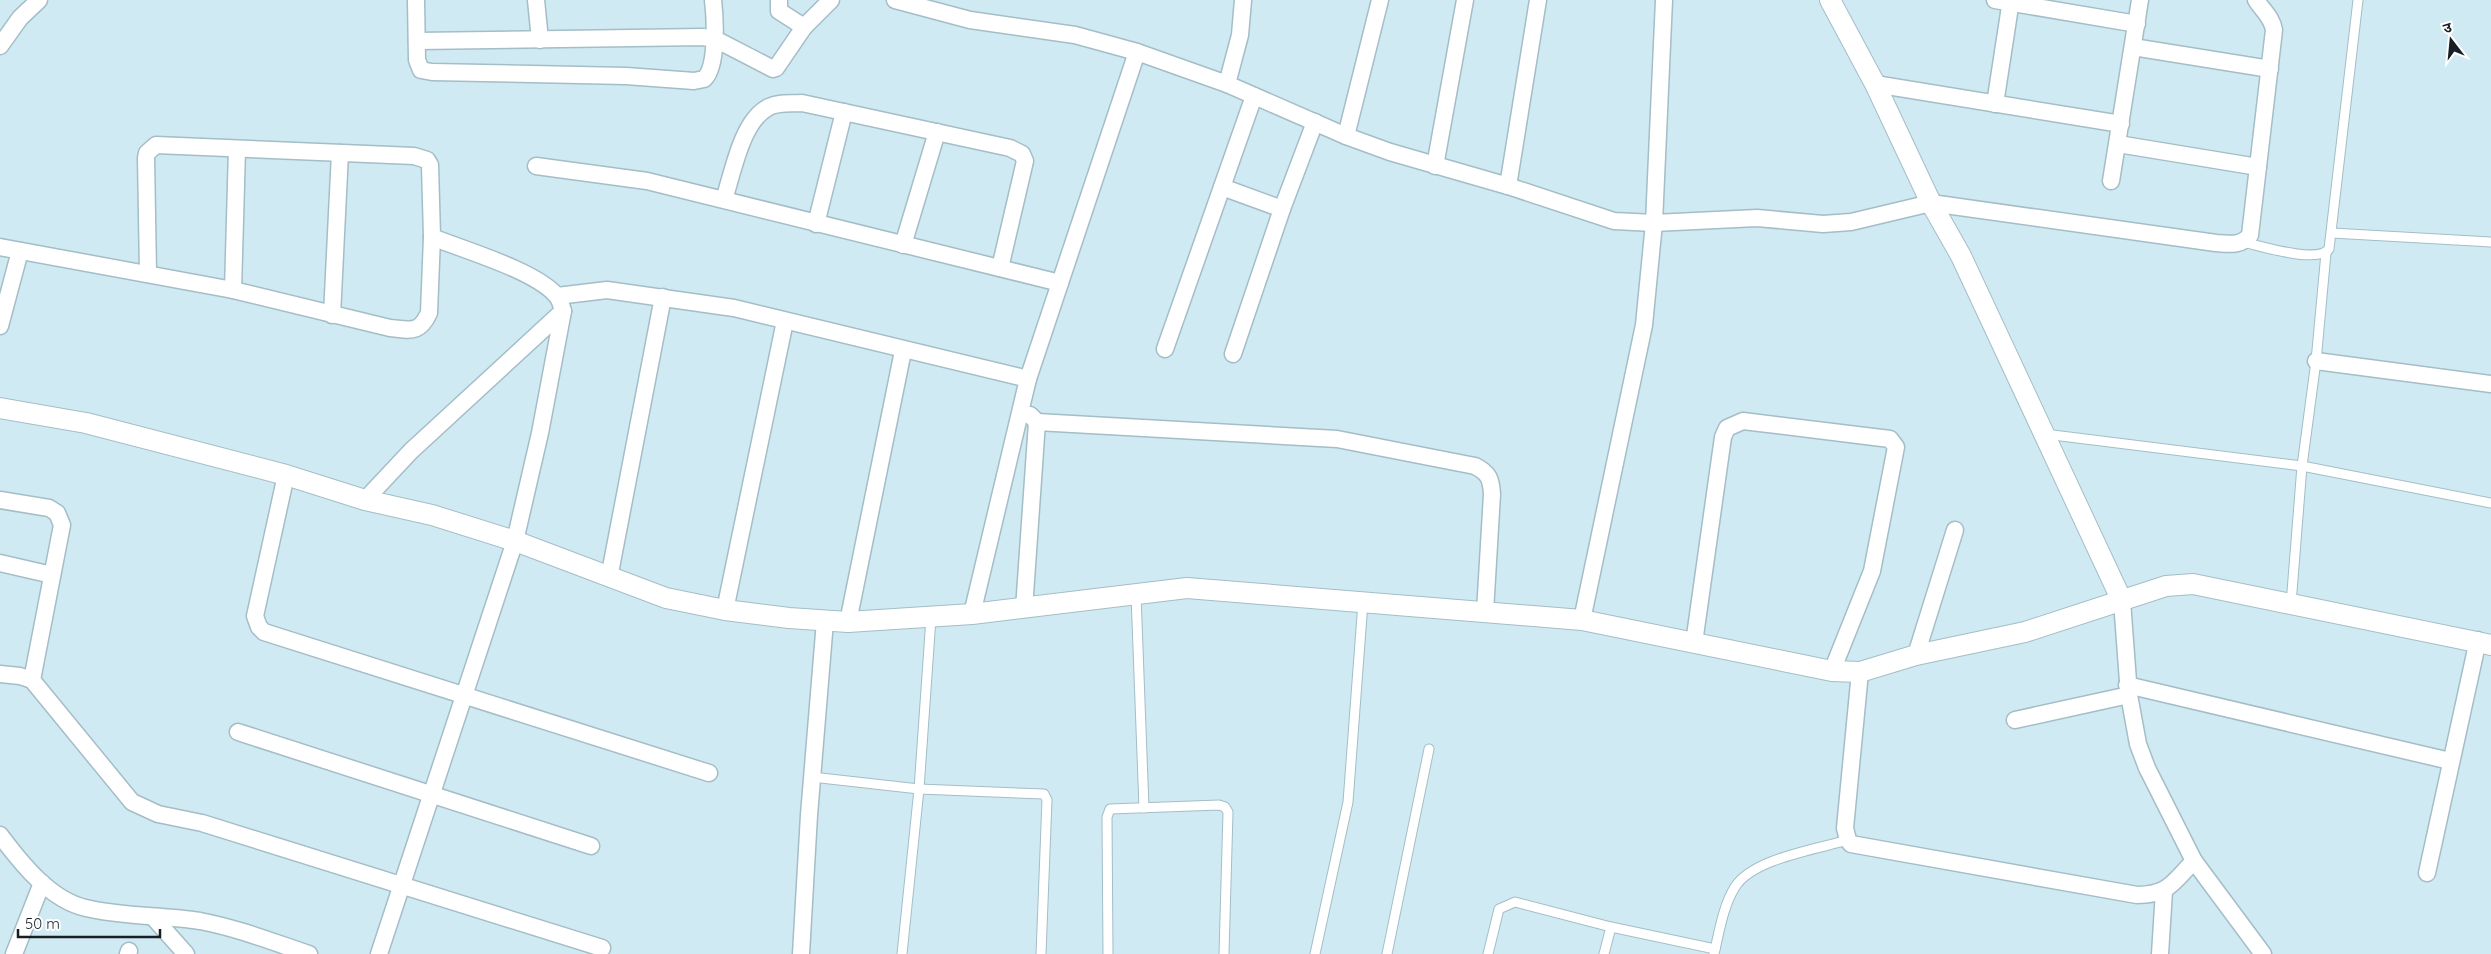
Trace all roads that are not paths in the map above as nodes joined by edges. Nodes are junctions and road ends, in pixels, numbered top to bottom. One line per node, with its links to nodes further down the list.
1 (39, 0): 24 (street)
2 (416, 0): 23 (street)
3 (536, 0): 22 (street)
4 (713, 0): 21 (street)
5 (779, 0): 20 (street)
6 (831, 0): 20 (street)
7 (894, 0): 18 (street)
8 (1243, 0): 28 (street)
9 (1380, 0): 36 (street)
10 (1465, 0): 41 (street)
11 (1538, 0): 44 (street)
12 (1664, 0): 49 (street)
13 (1830, 0): 29 (street)
14 (2140, 0): 19 (street)
15 (2256, 0): 27 (street)
16 (2358, 0): 51 (lane)
17 (2006, 1): 19 (street); 31 (street)
18 (921, 3): 26 (street)
19 (2137, 24): 25 (street)
20 (804, 27): 21 (street)
21 (715, 39): 22 (street); 23 (street)
22 (540, 40): 23 (street)
23 (417, 41)
24 (0, 46)
25 (2133, 46): 27 (street); 34 (street)
26 (1137, 52): 28 (street); 61 (street)
27 (2270, 69): 42 (street)
28 (1228, 84): 30 (street)
29 (1875, 84): 31 (street); 47 (street)
30 (1254, 96): 33 (street); 45 (street)
31 (1995, 104): 34 (street)
32 (844, 112): 35 (street); 46 (street); 50 (street)
33 (1315, 122): 36 (street); 48 (street)
34 (2121, 124): 37 (street)
35 (937, 132): 55 (street); 59 (street)
36 (1346, 136): 41 (street)
37 (2118, 144): 42 (street); 43 (street)
38 (236, 148): 39 (street); 60 (street); 62 (street)
39 (340, 153): 52 (street); 66 (street)
40 (536, 166): 46 (street)
41 (1435, 166): 44 (street)
42 (2258, 167): 54 (street)
43 (2111, 181)
44 (1508, 186): 49 (street)
45 (1222, 187): 48 (street); 69 (street)
46 (724, 200): 50 (street)
47 (1931, 203): 49 (street); 54 (street); 78 (street)
48 (1282, 209): 71 (street)
49 (1654, 223): 98 (street)
50 (816, 224): 55 (street)
51 (2332, 233): 53 (lane); 58 (lane)
52 (432, 237): 63 (street); 66 (street)
53 (2491, 238)
54 (2243, 242): 58 (lane)
55 (903, 245): 59 (street)
56 (0, 247): 57 (street)
57 (20, 251): 60 (street); 68 (street)
58 (2326, 253): 72 (lane)
59 (1000, 268): 61 (street)
60 (148, 273): 62 (street)
61 (1060, 283): 73 (street)
62 (233, 290): 66 (street)
63 (557, 296): 64 (street); 65 (street)
64 (663, 297): 67 (street); 88 (street)
65 (563, 311): 82 (street); 85 (street)
66 (332, 315)
67 (785, 321): 70 (street); 94 (street)
68 (0, 326)
69 (1165, 349)
70 (903, 351): 73 (street); 100 (street)
71 (1233, 354)
72 (2316, 360): 74 (street); 79 (lane)
73 (1028, 379): 76 (street)
74 (2491, 384)
75 (0, 408): 80 (street)
76 (1019, 410): 77 (street); 96 (street)
77 (1037, 422): 93 (street); 95 (street)
78 (2045, 434): 79 (lane); 90 (street)
79 (2302, 466): 83 (lane); 92 (lane)
80 (286, 476): 82 (street); 109 (street)
81 (0, 500): 87 (street)
82 (365, 500): 85 (street)
83 (2491, 503)
84 (1955, 530): 103 (street)
85 (515, 542): 88 (street); 109 (street)
86 (0, 563): 87 (street)
87 (52, 575): 107 (street)
88 (609, 578): 94 (street)
89 (1136, 595): 91 (street); 93 (street); 118 (lane)
90 (2122, 601): 92 (street); 103 (street); 108 (street)
91 (1363, 602): 95 (street); 141 (lane)
92 (2291, 604): 101 (street)
93 (1024, 609): 96 (street)
94 (725, 610): 99 (street)
95 (1485, 612): 98 (street)
96 (972, 614): 97 (street)
97 (931, 618): 100 (street); 116 (lane)
98 (1582, 620): 102 (street)
99 (825, 621): 100 (street); 115 (street)
100 (848, 622)
101 (2485, 642): 113 (street)
102 (1694, 643): 104 (street); 104 (street)
103 (1916, 655): 105 (street)
104 (1832, 671): 105 (street)
105 (1860, 672): 120 (street)
106 (0, 674): 107 (street)
107 (32, 680): 125 (street)
108 (2128, 690): 110 (street); 113 (street); 122 (street)
109 (462, 695): 114 (street); 117 (street)
110 (2015, 720)
111 (238, 732): 117 (street)
112 (1428, 749): 142 (lane)
113 (2450, 761): 123 (street)
114 (709, 773)
115 (812, 778): 116 (lane); 136 (street)
116 (919, 789): 137 (lane); 138 (lane)
117 (430, 795): 121 (street); 125 (street)
118 (1144, 808): 139 (lane); 140 (lane)
119 (0, 835): 124 (street)
120 (1848, 840): 126 (street); 131 (lane)
121 (592, 846)
122 (2194, 861): 126 (street); 146 (street)
123 (2427, 873)
124 (42, 883): 127 (street); 132 (street)
125 (400, 885): 129 (street); 135 (street)
126 (2164, 891): 145 (street)
127 (154, 917): 130 (street); 133 (street)
128 (1611, 927): 131 (lane); 143 (lane); 144 (lane)
129 (602, 948)
130 (278, 949): 134 (street)
131 (1714, 952)
132 (14, 954)
133 (186, 954)
134 (309, 954)
135 (379, 954)
136 (801, 954)
137 (902, 954)
138 (1041, 954)
139 (1108, 954)
140 (1224, 954)
141 (1315, 954)
142 (1387, 954)
143 (1488, 954)
144 (1604, 954)
145 (2160, 954)
146 (2263, 954)

